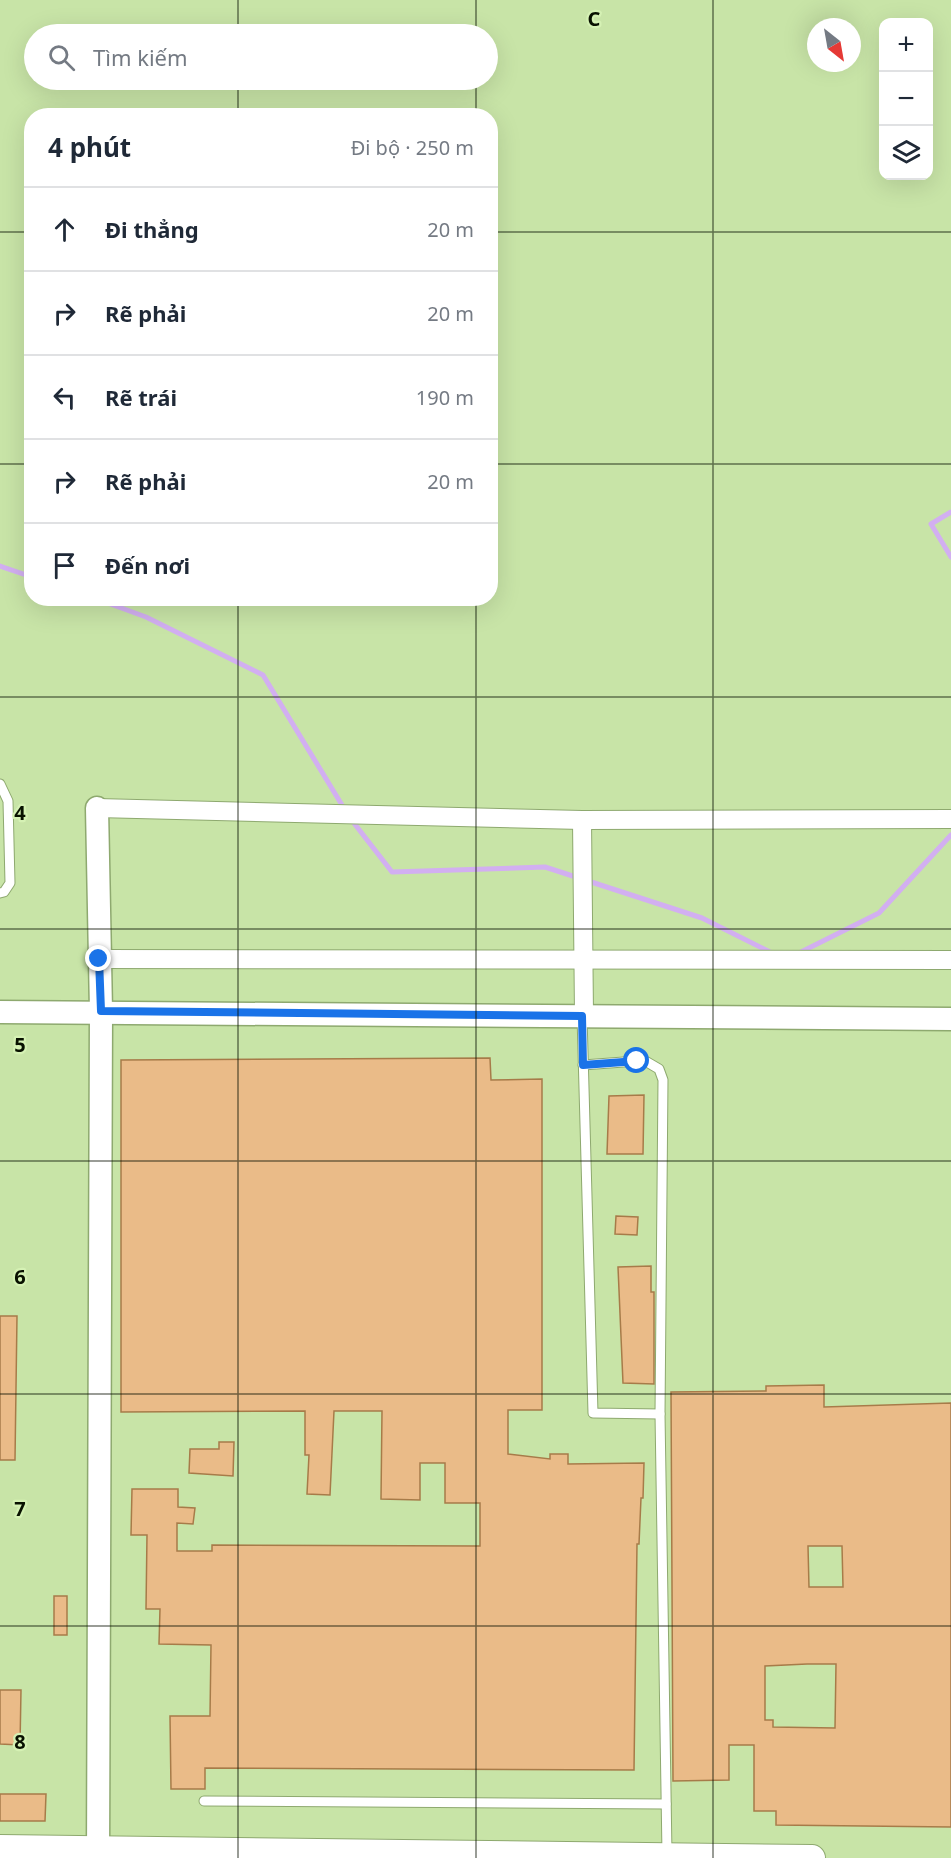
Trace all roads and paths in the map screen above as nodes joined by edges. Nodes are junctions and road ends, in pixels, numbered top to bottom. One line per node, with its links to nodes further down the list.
1 (0, 784): 5 (lane)
2 (97, 808): 3 (street); 6 (street)
3 (582, 819): 4 (street); 7 (street)
4 (951, 819)
5 (0, 893)
6 (99, 959): 7 (street); 9 (street)
7 (585, 960): 8 (street); 11 (street)
8 (951, 960)
9 (101, 1011): 10 (street); 11 (street); 18 (street)
10 (0, 1012)
11 (583, 1015): 12 (street); 13 (lane)
12 (951, 1018)
13 (583, 1065): 14 (lane); 14 (lane)
14 (660, 1414): 16 (lane)
15 (204, 1801): 16 (lane)
16 (666, 1804): 19 (lane)
17 (0, 1848): 18 (main road)
18 (98, 1853): 19 (main road)
19 (667, 1857): 20 (main road)
20 (812, 1858)

